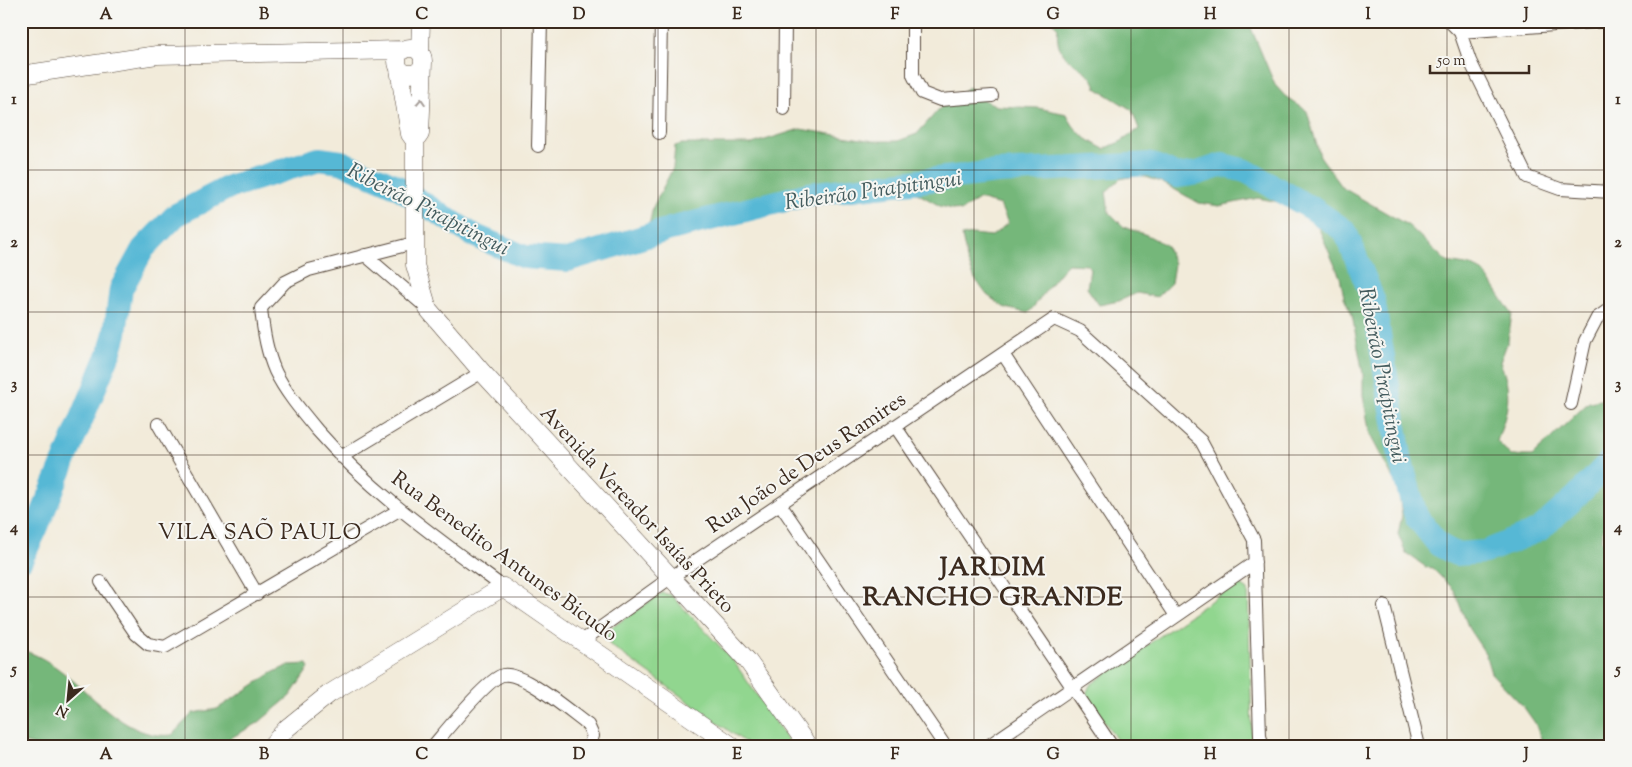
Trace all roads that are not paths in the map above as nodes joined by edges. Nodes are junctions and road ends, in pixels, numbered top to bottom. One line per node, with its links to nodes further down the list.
1 (419, 21): 9 (main road)
2 (540, 21): 15 (street)
3 (662, 21): 13 (street)
4 (785, 21): 12 (street)
5 (913, 21): 11 (street)
6 (1449, 21): 8 (street)
7 (1608, 21): 8 (street)
8 (1460, 32): 16 (street)
9 (408, 58): 10 (main road); 14 (main road, Avenida Vereador Isaías Prieto); 14 (main road, Avenida Vereador Isaías Prieto, one-way to 9)
10 (21, 75)
11 (992, 96)
12 (784, 109)
13 (659, 133)
14 (415, 146): 17 (main road, Avenida Vereador Isaías Prieto)
15 (538, 146)
16 (1611, 192)
17 (414, 237): 18 (street, Rua Benedito Antunes Bicudo); 20 (main road, Avenida Vereador Isaías Prieto)
18 (365, 255): 20 (street, Avenida Vereador Isaías Prieto); 26 (street, Rua Benedito Antunes Bicudo)
19 (1611, 308): 23 (street)
20 (428, 309): 22 (main road, Avenida Vereador Isaías Prieto)
21 (1002, 354): 25 (street, Rua João de Deus Ramires); 29 (street, Rua João de Deus Ramires); 35 (street)
22 (482, 372): 26 (street); 30 (main road, Avenida Vereador Isaías Prieto)
23 (1571, 404)
24 (158, 424): 33 (street)
25 (895, 426): 27 (street, Rua João de Deus Ramires); 37 (street)
26 (341, 457): 28 (street, Rua Benedito Antunes Bicudo)
27 (780, 504): 30 (street, Rua João de Deus Ramires); 43 (street)
28 (399, 510): 32 (street, Rua Benedito Antunes Bicudo); 33 (street)
29 (1255, 562): 35 (street); 46 (street)
30 (670, 578): 36 (street, Rua João de Deus Ramires); 42 (main road, Avenida Vereador Isaías Prieto)
31 (101, 582): 33 (street)
32 (503, 587): 36 (main road, Rua Benedito Antunes Bicudo); 39 (main road)
33 (257, 594)
34 (1384, 606): 47 (street)
35 (1176, 616): 37 (street)
36 (582, 641): 38 (main road, Rua Benedito Antunes Bicudo)
37 (1073, 687): 44 (street); 45 (street)
38 (726, 744)
39 (270, 746)
40 (433, 746): 41 (street)
41 (589, 746)
42 (808, 746)
43 (945, 746)
44 (988, 746)
45 (1112, 746)
46 (1263, 746)
47 (1419, 746)

